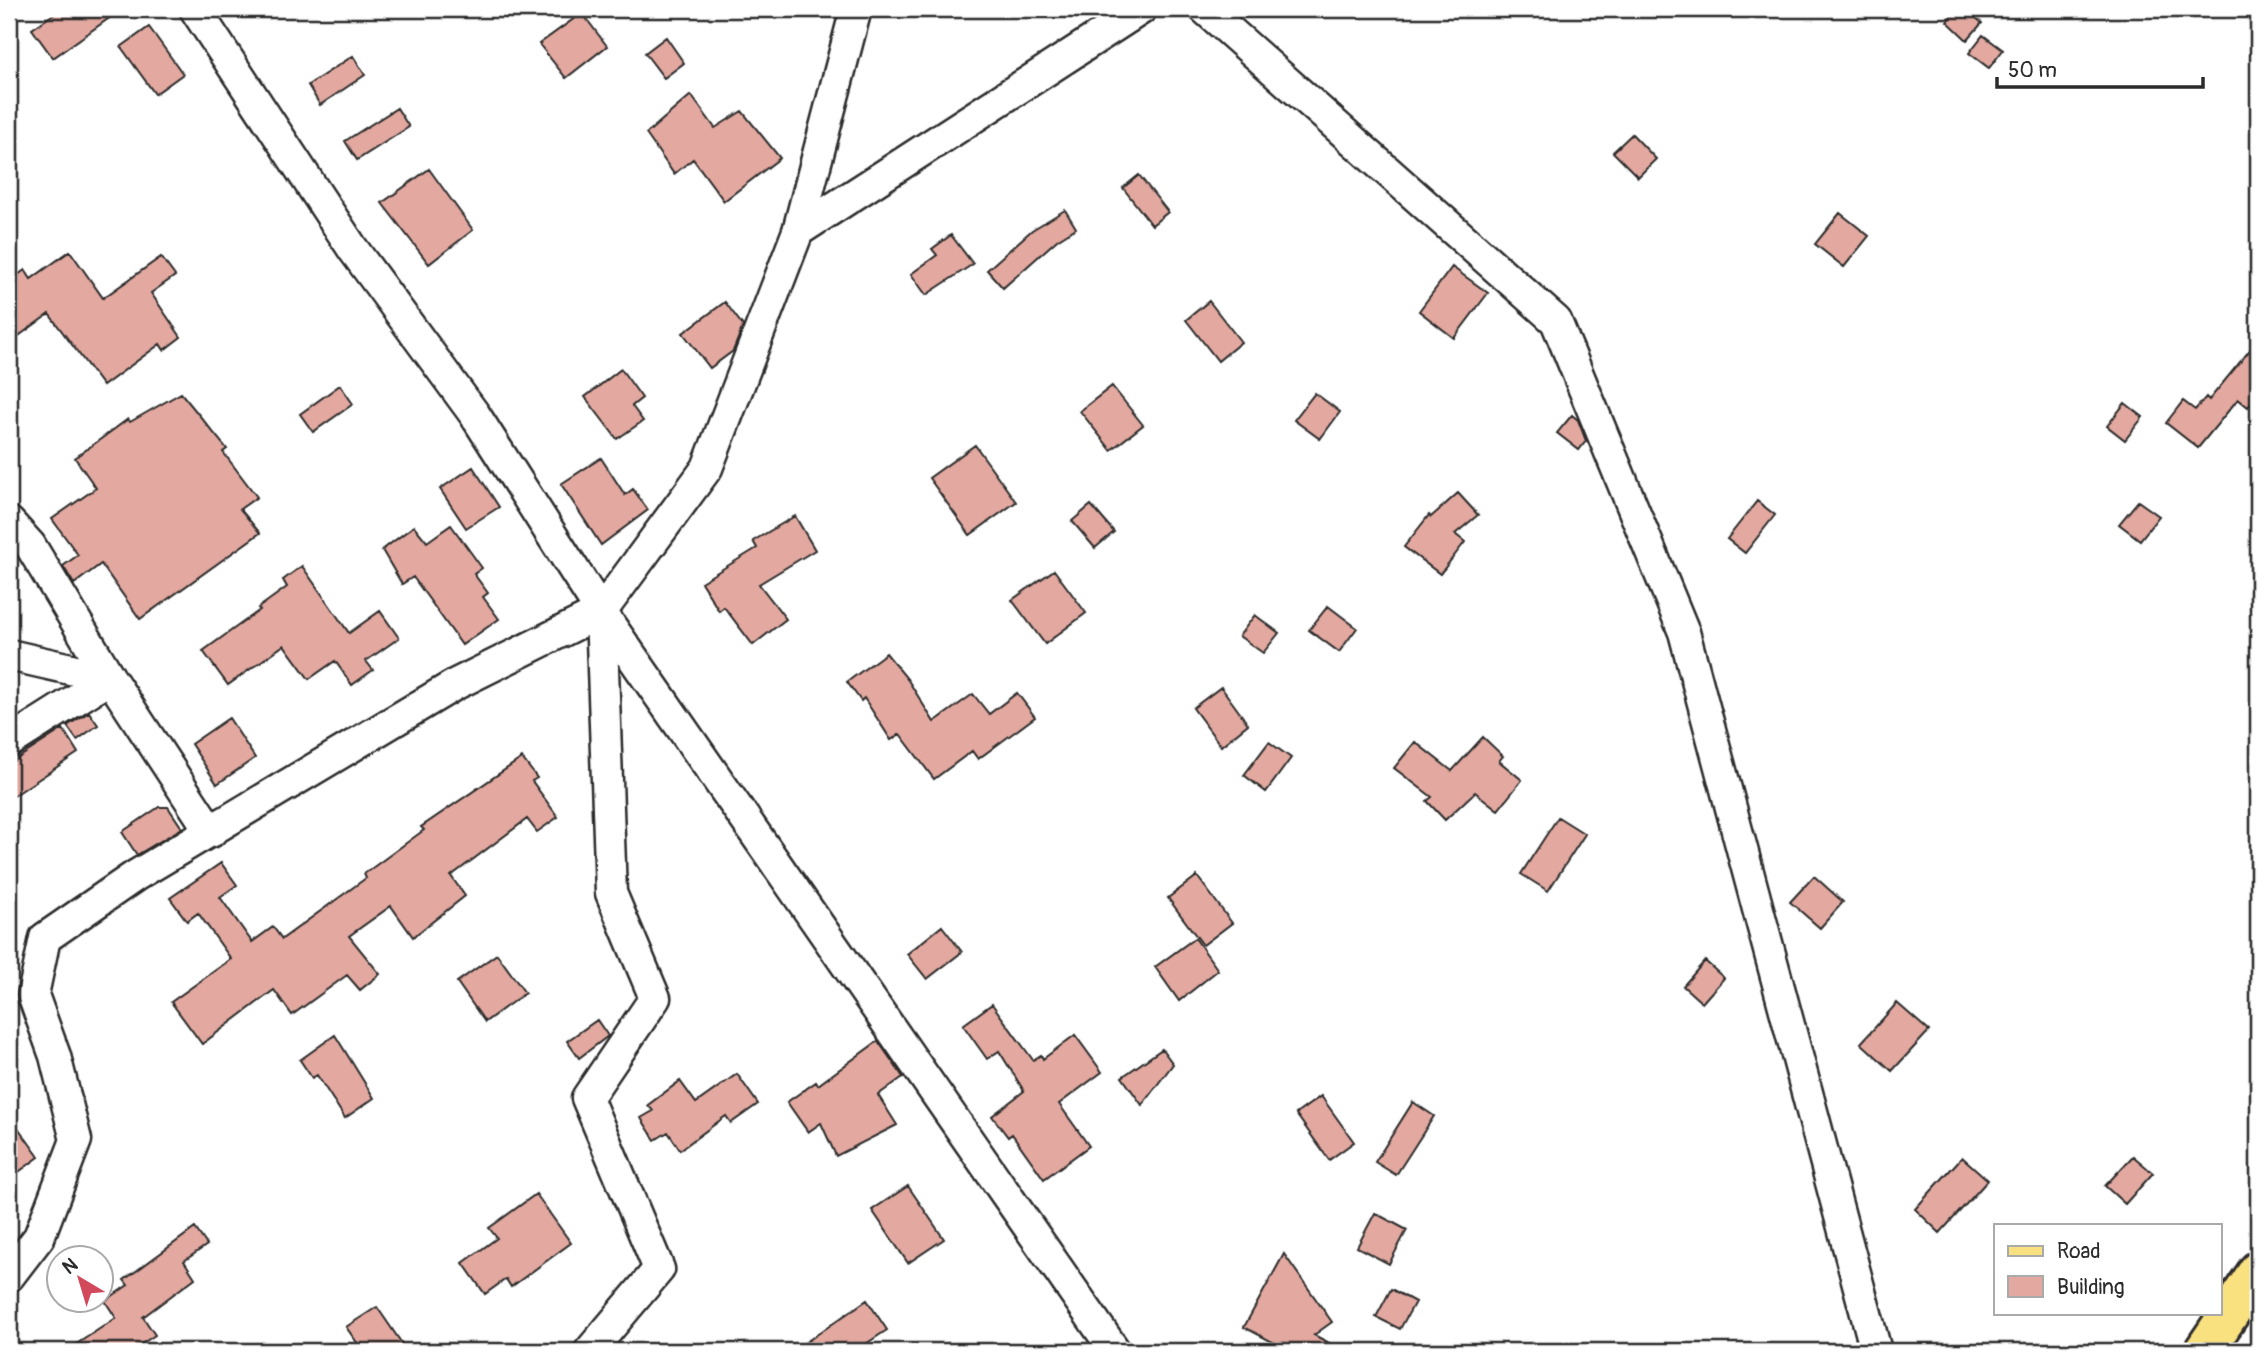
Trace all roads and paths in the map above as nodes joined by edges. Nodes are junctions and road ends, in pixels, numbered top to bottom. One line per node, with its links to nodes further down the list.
1 (195, 9): 7 (street)
2 (856, 9): 5 (street)
3 (1141, 9): 5 (street)
4 (1205, 9): 16 (street)
5 (797, 232): 7 (street)
6 (9, 522): 9 (street)
7 (601, 612): 11 (street); 14 (street); 15 (street)
8 (9, 655): 9 (street)
9 (110, 678): 10 (street); 11 (street)
10 (9, 742)
11 (211, 832): 13 (street)
12 (2258, 1271): 17 (main road)
13 (9, 1276)
14 (590, 1351)
15 (1115, 1351)
16 (1875, 1351)
17 (2204, 1351)

